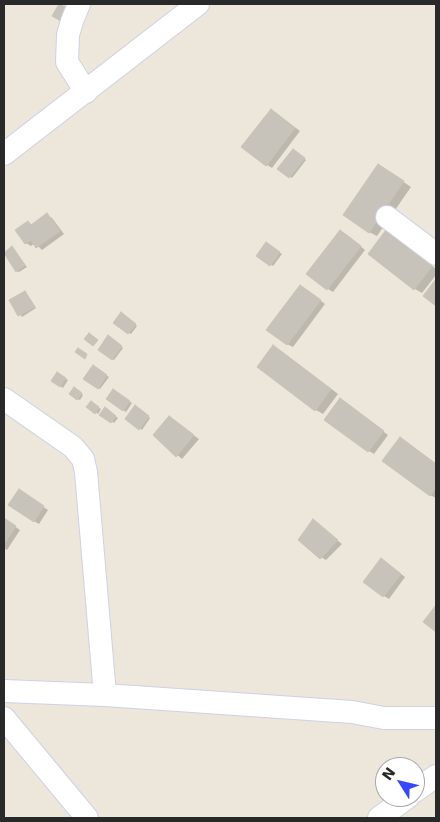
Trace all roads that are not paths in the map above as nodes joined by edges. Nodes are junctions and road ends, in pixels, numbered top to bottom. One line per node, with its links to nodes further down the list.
1 (79, 4): 3 (street)
2 (186, 7): 3 (street)
3 (86, 92): 4 (street)
4 (4, 154)
5 (387, 217): 6 (street)
6 (436, 254)
7 (4, 400): 9 (street)
8 (4, 691): 9 (street)
9 (105, 694): 11 (street)
10 (4, 718): 15 (street)
11 (436, 718)
12 (436, 776): 13 (street)
13 (425, 784)
14 (394, 807): 16 (street)
15 (87, 818)
16 (379, 818)

